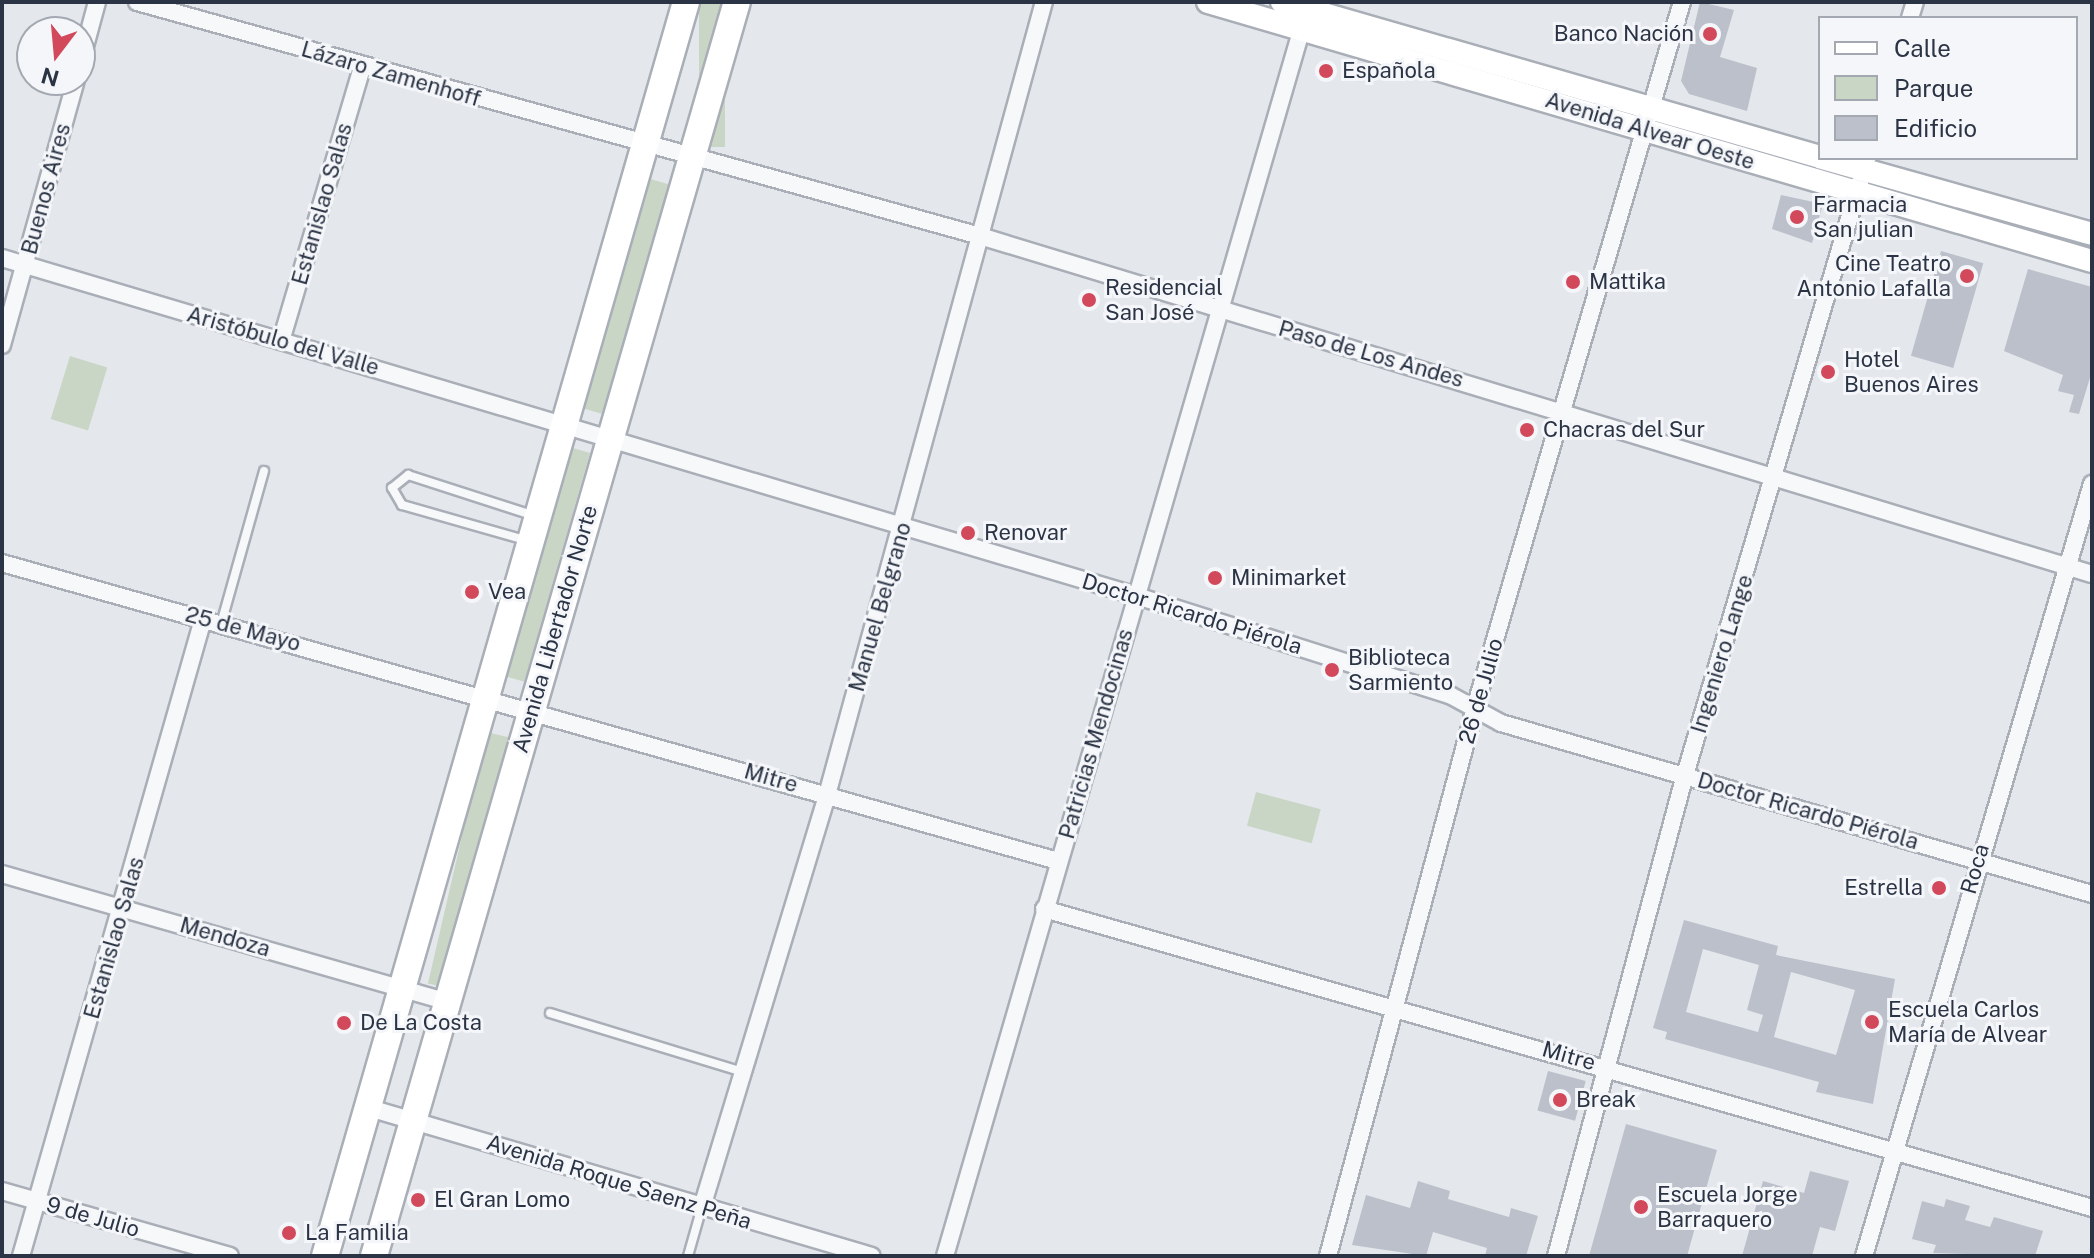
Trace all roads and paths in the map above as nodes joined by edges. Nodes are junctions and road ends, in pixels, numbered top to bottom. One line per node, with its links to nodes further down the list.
1 (137, 2): 9 (street, Lázaro Zamenhoff)
2 (686, 2): 12 (highway)
3 (737, 2): 14 (highway, Avenida Libertador Norte)
4 (1044, 2): 19 (street, Manuel Belgrano)
5 (1208, 2): 8 (main road, Avenida Alvear Oeste)
6 (1282, 2): 8 (main road, Avenida Alvear Oeste)
7 (1682, 2): 11 (street, 26 de Julio)
8 (1306, 13): 11 (main road, Avenida Alvear Oeste); 23 (street, Patricias Mendocinas)
9 (362, 67): 12 (street, Lázaro Zamenhoff); 24 (street, Estanislao Salas)
10 (72, 96): 22 (street, Buenos Aires)
11 (1648, 118): 13 (main road, Avenida Alvear Oeste); 17 (main road, Avenida Alvear Oeste); 26 (street, 26 de Julio)
12 (646, 145): 14 (street, Paso de Los Andes); 27 (highway)
13 (1818, 157)
14 (694, 158): 19 (street, Paso de Los Andes); 28 (highway, Avenida Libertador Norte)
15 (1836, 160): 16 (main road, Avenida Alvear Oeste)
16 (1865, 164): 17 (street, Ingeniero Lange); 18 (main road, Avenida Alvear Oeste)
17 (1856, 193): 21 (main road, Avenida Alvear Oeste); 30 (street, Ingeniero Lange)
18 (2092, 234)
19 (980, 236): 23 (street, Paso de Los Andes); 32 (street, Manuel Belgrano)
20 (2, 258): 22 (street, Aristóbulo del Valle)
21 (2092, 261)
22 (25, 265): 24 (street, Aristóbulo del Valle); 25 (street, Buenos Aires)
23 (1218, 310): 26 (street, Paso de Los Andes); 37 (street, Patricias Mendocinas)
24 (281, 341): 27 (street, Aristóbulo del Valle)
25 (2, 345)
26 (1566, 410): 30 (street, Paso de Los Andes); 41 (street, 26 de Julio)
27 (564, 423): 28 (street, Doctor Ricardo Piérola); 33 (highway)
28 (611, 436): 32 (street, Doctor Ricardo Piérola); 42 (highway, Avenida Libertador Norte)
29 (264, 471): 39 (lane)
30 (1775, 477): 35 (street, Paso de Los Andes); 43 (street, Ingeniero Lange)
31 (2092, 484): 35 (street, Roca)
32 (902, 526): 37 (street, Doctor Ricardo Piérola); 44 (street, Manuel Belgrano)
33 (532, 529): 33 (lane); 40 (highway)
34 (2, 563): 38 (street, 25 de Mayo)
35 (2068, 567): 36 (street, Paso de Los Andes); 46 (street, Roca)
36 (2092, 574)
37 (1137, 596): 41 (street, Doctor Ricardo Piérola); 45 (street, Patricias Mendocinas)
38 (203, 619): 39 (street, 25 de Mayo); 49 (street, Estanislao Salas)
39 (221, 624): 40 (street, 25 de Mayo)
40 (483, 695): 42 (street, Mitre); 51 (highway)
41 (1475, 708): 43 (street, Doctor Ricardo Piérola); 53 (street, 26 de Julio)
42 (531, 710): 44 (street, Mitre); 52 (highway, Avenida Libertador Norte)
43 (1685, 775): 46 (street, Doctor Ricardo Piérola); 55 (street, Ingeniero Lange)
44 (827, 795): 45 (street, Mitre); 56 (street, Manuel Belgrano)
45 (1058, 861): 50 (street, Patricias Mendocinas)
46 (1977, 861): 48 (street, Doctor Ricardo Piérola); 59 (street, Roca)
47 (2, 874): 49 (street, Mendoza)
48 (2092, 894)
49 (123, 908): 51 (street, Mendoza); 61 (street, Estanislao Salas)
50 (1044, 909): 53 (street, Mitre); 70 (street, Patricias Mendocinas)
51 (401, 987): 52 (street, Mendoza); 57 (highway)
52 (449, 1002): 58 (highway, Avenida Libertador Norte)
53 (1396, 1008): 55 (street, Mitre); 71 (street, 26 de Julio)
54 (550, 1013): 56 (lane)
55 (1609, 1067): 59 (street, Mitre); 72 (street, Ingeniero Lange)
56 (743, 1072): 62 (street, Manuel Belgrano)
57 (366, 1107): 58 (street, Avenida Roque Saenz Peña); 66 (highway)
58 (414, 1120): 62 (street, Avenida Roque Saenz Peña); 67 (highway, Avenida Libertador Norte)
59 (1895, 1152): 63 (street, Mitre); 73 (street, Roca)
60 (2, 1191): 61 (street, 9 de Julio)
61 (37, 1202): 64 (street, Estanislao Salas); 65 (street, 9 de Julio)
62 (702, 1207): 68 (lane); 69 (street, Avenida Roque Saenz Peña)
63 (2092, 1208)
64 (21, 1256)
65 (230, 1256)
66 (325, 1256)
67 (374, 1256)
68 (688, 1256)
69 (872, 1256)
70 (945, 1256)
71 (1328, 1256)
72 (1556, 1256)
73 (1864, 1256)

